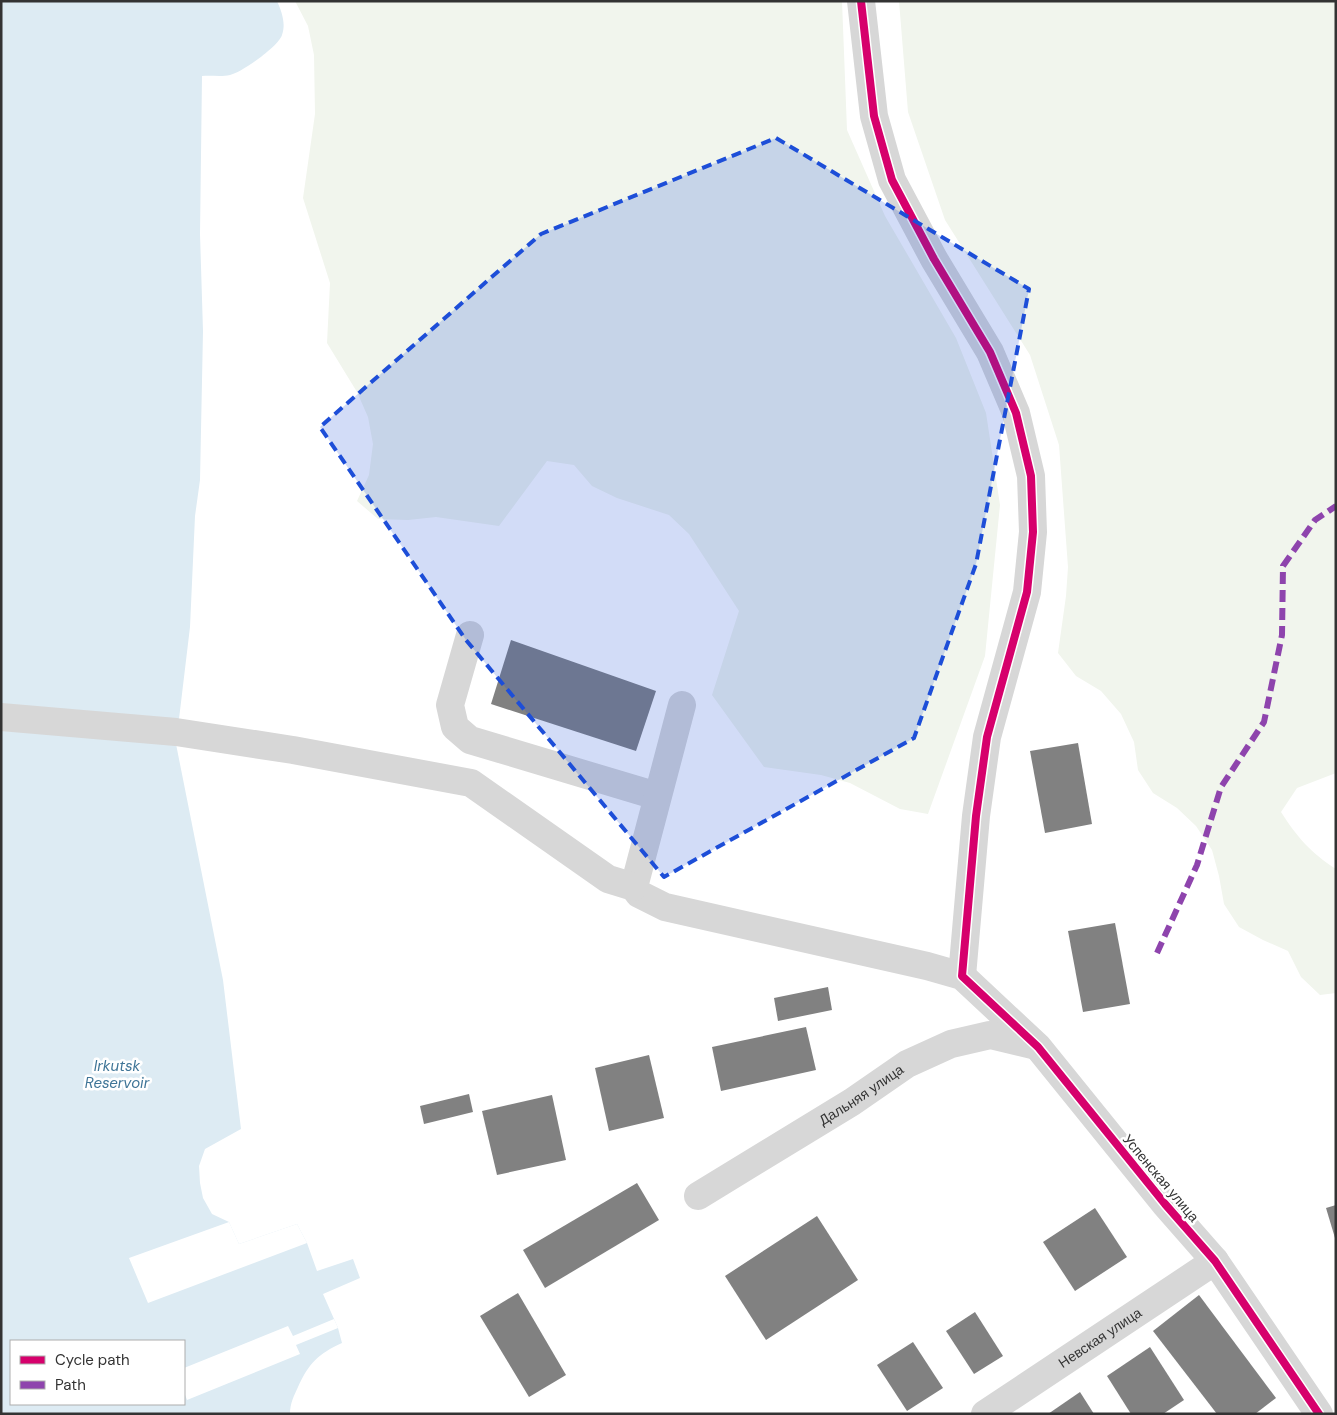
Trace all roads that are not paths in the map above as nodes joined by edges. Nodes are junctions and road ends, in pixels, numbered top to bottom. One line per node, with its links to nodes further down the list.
1 (861, 1): 7 (street)
2 (470, 636): 5 (street)
3 (682, 704): 5 (street)
4 (1, 717): 6 (street)
5 (657, 796): 6 (street)
6 (634, 887): 7 (street)
7 (962, 976): 8 (street, Успенская улица)
8 (1038, 1046): 9 (street, Дальняя улица); 10 (street, Успенская улица)
9 (698, 1196)
10 (1215, 1261): 11 (street, Невская улица); 12 (street, Успенская улица)
11 (985, 1414)
12 (1319, 1414)

